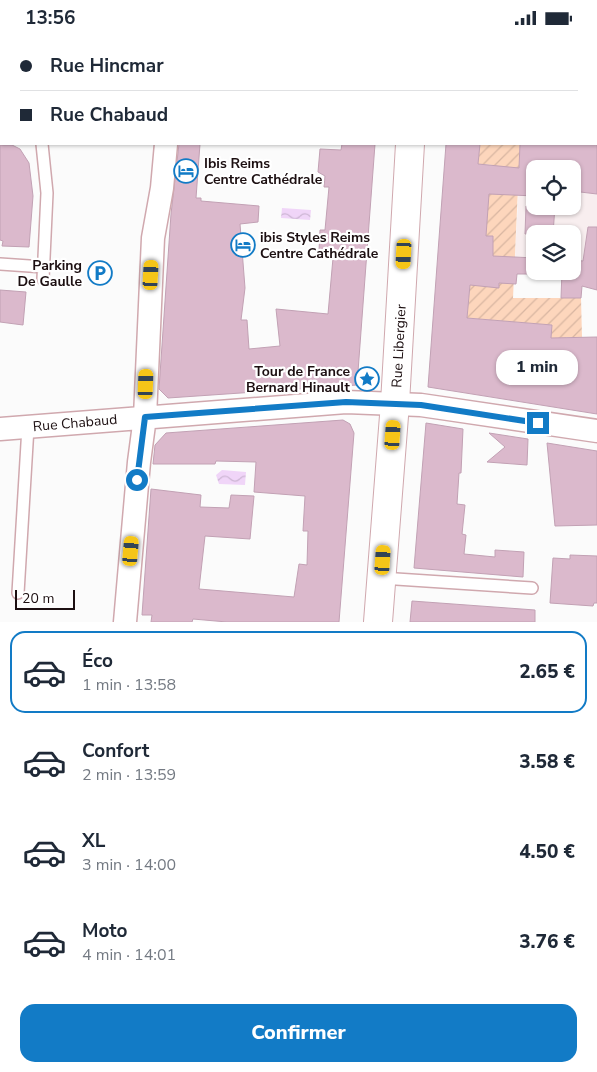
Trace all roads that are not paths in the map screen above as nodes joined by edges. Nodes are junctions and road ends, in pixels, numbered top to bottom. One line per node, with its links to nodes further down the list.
1 (42, 145): 4 (lane)
2 (166, 145): 6 (street)
3 (410, 145): 5 (street, Rue Libergier)
4 (0, 264)
5 (395, 403): 6 (street, Rue Chabaud); 9 (street, Rue Chabaud); 10 (street, Rue Libergier)
6 (145, 417): 7 (street, Rue Chabaud); 13 (street)
7 (28, 427): 8 (street, Rue Chabaud); 12 (lane)
8 (0, 429)
9 (597, 431)
10 (381, 578): 11 (lane); 14 (street, Rue Libergier)
11 (532, 588)
12 (18, 593)
13 (126, 622)
14 (378, 622)

